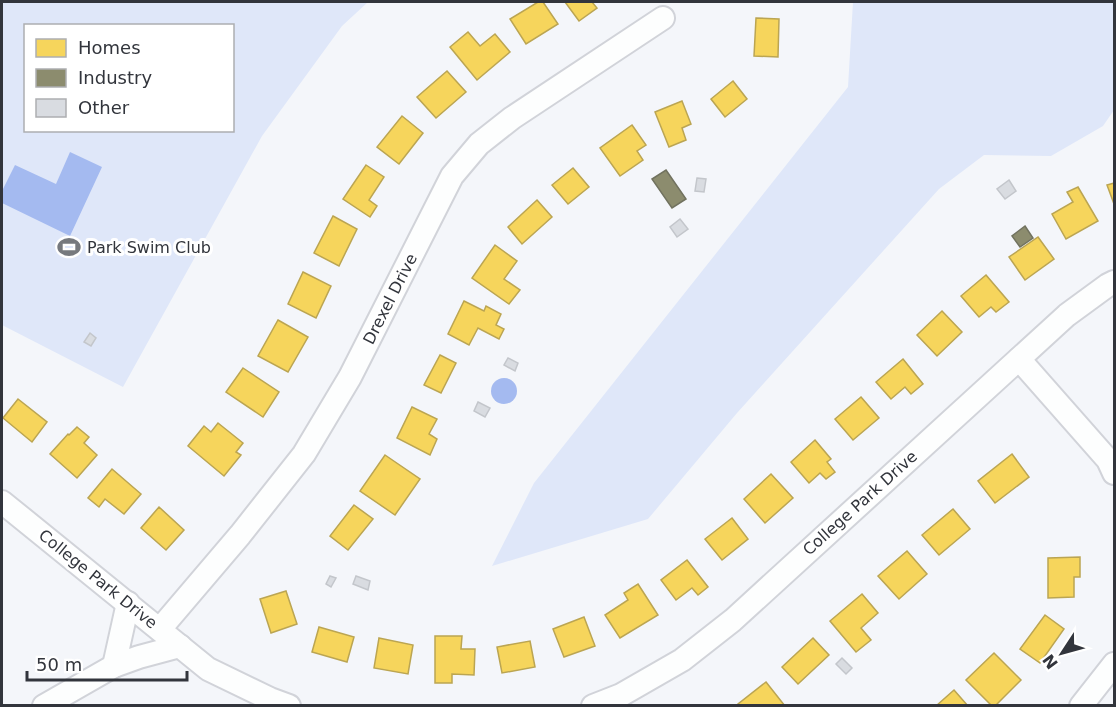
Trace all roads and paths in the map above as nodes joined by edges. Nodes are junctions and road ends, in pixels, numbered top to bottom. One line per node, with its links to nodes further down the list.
1 (663, 18): 7 (street, Drexel Drive)
2 (1114, 282): 3 (street, College Park Drive)
3 (1018, 359): 4 (street); 13 (street, College Park Drive)
4 (1114, 473)
5 (2, 502): 6 (street, College Park Drive)
6 (128, 603): 7 (street, College Park Drive); 10 (street)
7 (160, 629): 8 (street, College Park Drive)
8 (180, 646): 10 (street); 12 (street, College Park Drive)
9 (1114, 664): 14 (street)
10 (114, 666): 11 (street)
11 (44, 705)
12 (289, 705)
13 (593, 705)
14 (1081, 705)

